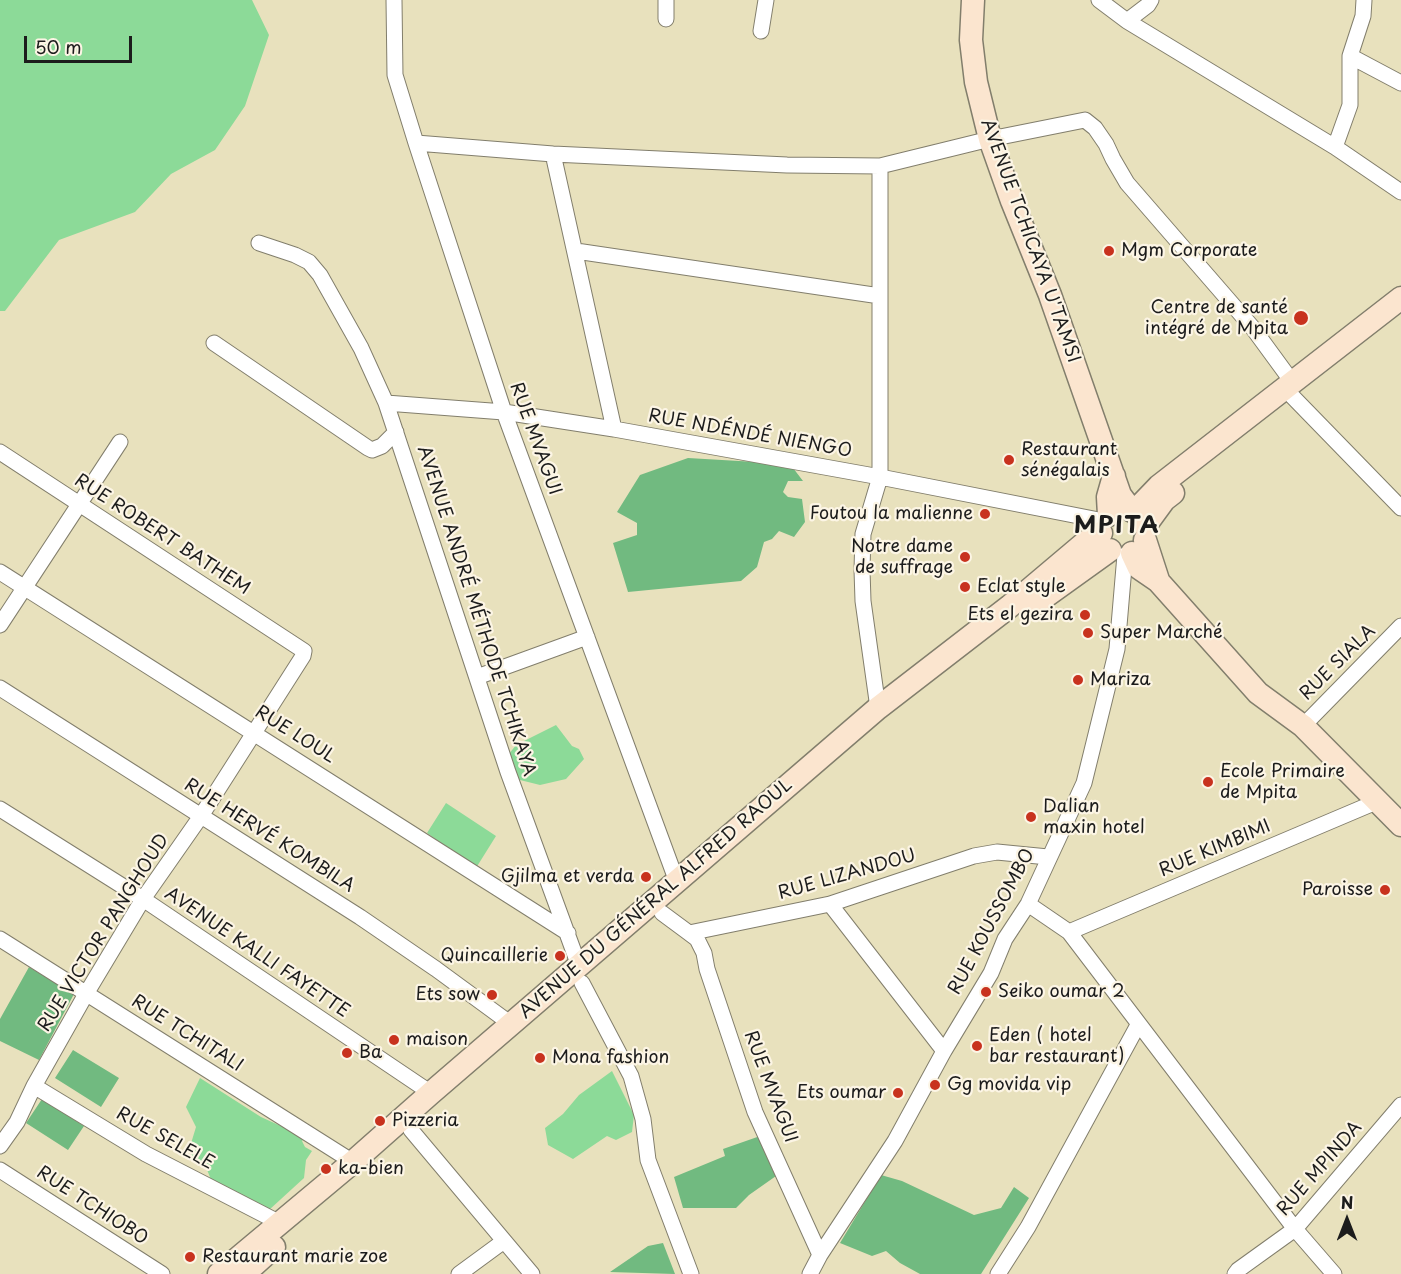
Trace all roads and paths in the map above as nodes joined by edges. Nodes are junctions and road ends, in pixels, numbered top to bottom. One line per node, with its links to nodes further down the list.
1 (394, 0): 14 (street, RUE MVAGUI)
2 (666, 0): 8 (street)
3 (766, 0): 10 (street)
4 (973, 0): 13 (street, AVENUE TCHICAYA U'TAMSI)
5 (1099, 0): 9 (street)
6 (1151, 0): 9 (street)
7 (1364, 0): 11 (street)
8 (666, 19)
9 (1127, 21): 15 (street)
10 (761, 31)
11 (1350, 56): 12 (street); 15 (street)
12 (1401, 83)
13 (990, 140): 17 (street); 25 (street); 33 (street, AVENUE TCHICAYA U'TAMSI)
14 (416, 143): 16 (street); 27 (street, RUE MVAGUI)
15 (1335, 147): 18 (street)
16 (554, 154): 17 (street); 20 (street)
17 (880, 166): 21 (street)
18 (1401, 192)
19 (259, 243): 26 (street, AVENUE ANDRÉ MÉTHODE TCHIKAYA)
20 (576, 251): 21 (street); 28 (street)
21 (880, 296): 32 (street)
22 (1401, 298): 25 (street, AVENUE DU GÉNÉRAL ALFRED RAOUL)
23 (1401, 313): 25 (street)
24 (214, 343): 29 (street)
25 (1292, 389): 34 (street, AVENUE DU GÉNÉRAL ALFRED RAOUL); 36 (street); 37 (street)
26 (386, 403): 27 (street, RUE NDÉNDÉ NIENGO); 29 (street, AVENUE ANDRÉ MÉTHODE TCHIKAYA)
27 (504, 412): 28 (street, RUE NDÉNDÉ NIENGO); 42 (street, RUE MVAGUI)
28 (614, 429): 32 (street, RUE NDÉNDÉ NIENGO)
29 (396, 432): 44 (street, AVENUE ANDRÉ MÉTHODE TCHIKAYA)
30 (120, 442): 35 (street)
31 (0, 452): 35 (street, RUE ROBERT BATHEM)
32 (880, 477): 37 (street, RUE NDÉNDÉ NIENGO); 46 (street)
33 (1115, 480): 34 (street); 37 (street, AVENUE TCHICAYA U'TAMSI)
34 (1159, 486): 37 (street, AVENUE DU GÉNÉRAL ALFRED RAOUL)
35 (78, 503): 39 (street); 43 (street, RUE ROBERT BATHEM)
36 (1401, 508)
37 (1124, 532): 46 (street, AVENUE DU GÉNÉRAL ALFRED RAOUL); 47 (street, AVENUE TCHICAYA U'TAMSI); 53 (street, RUE KOUSSOMBO); 58 (street, AVENUE DU GÉNÉRAL ALFRED RAOUL)
38 (0, 572): 39 (street, RUE LOUL)
39 (23, 587): 40 (street); 48 (street, RUE LOUL)
40 (0, 625)
41 (1401, 626): 47 (street, RUE SIALA)
42 (587, 636): 44 (street); 54 (street, RUE MVAGUI)
43 (304, 651): 48 (street, RUE VICTOR PANGHOUD)
44 (477, 677): 60 (street, AVENUE ANDRÉ MÉTHODE TCHIKAYA)
45 (0, 688): 51 (street, RUE HERVÉ KOMBILA)
46 (878, 708): 54 (street, AVENUE DU GÉNÉRAL ALFRED RAOUL)
47 (1303, 726): 49 (street)
48 (253, 732): 51 (street, RUE VICTOR PANGHOUD); 60 (street, RUE LOUL)
49 (1376, 802): 52 (street); 59 (street, RUE KIMBIMI)
50 (0, 809): 55 (street, AVENUE KALLI FAYETTE)
51 (201, 816): 55 (street, RUE VICTOR PANGHOUD); 65 (street, RUE HERVÉ KOMBILA)
52 (1401, 825)
53 (1048, 857): 56 (street, RUE LIZANDOU); 57 (street, RUE KOUSSOMBO)
54 (677, 882): 63 (street, AVENUE DU GÉNÉRAL ALFRED RAOUL)
55 (143, 899): 64 (street, RUE VICTOR PANGHOUD); 69 (street, AVENUE KALLI FAYETTE)
56 (830, 904): 61 (street, RUE LIZANDOU); 67 (street)
57 (1028, 904): 59 (street); 67 (street, RUE KOUSSOMBO)
58 (662, 913): 61 (street); 63 (street, AVENUE DU GÉNÉRAL ALFRED RAOUL)
59 (1069, 932): 66 (street)
60 (568, 933): 63 (street, AVENUE ANDRÉ MÉTHODE TCHIKAYA)
61 (689, 933): 78 (street, RUE MVAGUI)
62 (0, 939): 64 (street, RUE TCHITALI)
63 (580, 975): 65 (street, AVENUE DU GÉNÉRAL ALFRED RAOUL); 71 (street, AVENUE DU GÉNÉRAL ALFRED RAOUL); 84 (street, AVENUE ANDRÉ MÉTHODE TCHIKAYA)
64 (86, 994): 68 (street, RUE VICTOR PANGHOUD); 73 (street, RUE TCHITALI)
65 (511, 1024): 69 (street, AVENUE DU GÉNÉRAL ALFRED RAOUL)
66 (1138, 1024): 76 (street); 86 (street)
67 (944, 1051): 78 (street, RUE KOUSSOMBO)
68 (34, 1086): 72 (street, RUE VICTOR PANGHOUD); 75 (street, RUE SELELE)
69 (430, 1093): 73 (street, AVENUE DU GÉNÉRAL ALFRED RAOUL)
70 (1401, 1105): 76 (street, RUE MPINDA)
71 (411, 1130): 77 (street); 81 (street, AVENUE DU GÉNÉRAL ALFRED RAOUL)
72 (0, 1146)
73 (353, 1162): 75 (street, AVENUE DU GÉNÉRAL ALFRED RAOUL)
74 (0, 1170): 79 (street, RUE TCHIOBO)
75 (280, 1223): 80 (street, AVENUE DU GÉNÉRAL ALFRED RAOUL)
76 (1296, 1229): 87 (street, RUE MPINDA); 88 (street)
77 (504, 1241): 82 (street); 83 (street)
78 (820, 1255): 85 (street, RUE KOUSSOMBO)
79 (162, 1274)
80 (219, 1274)
81 (244, 1274)
82 (459, 1274)
83 (532, 1274)
84 (691, 1274)
85 (810, 1274)
86 (998, 1274)
87 (1235, 1274)
88 (1334, 1274)

